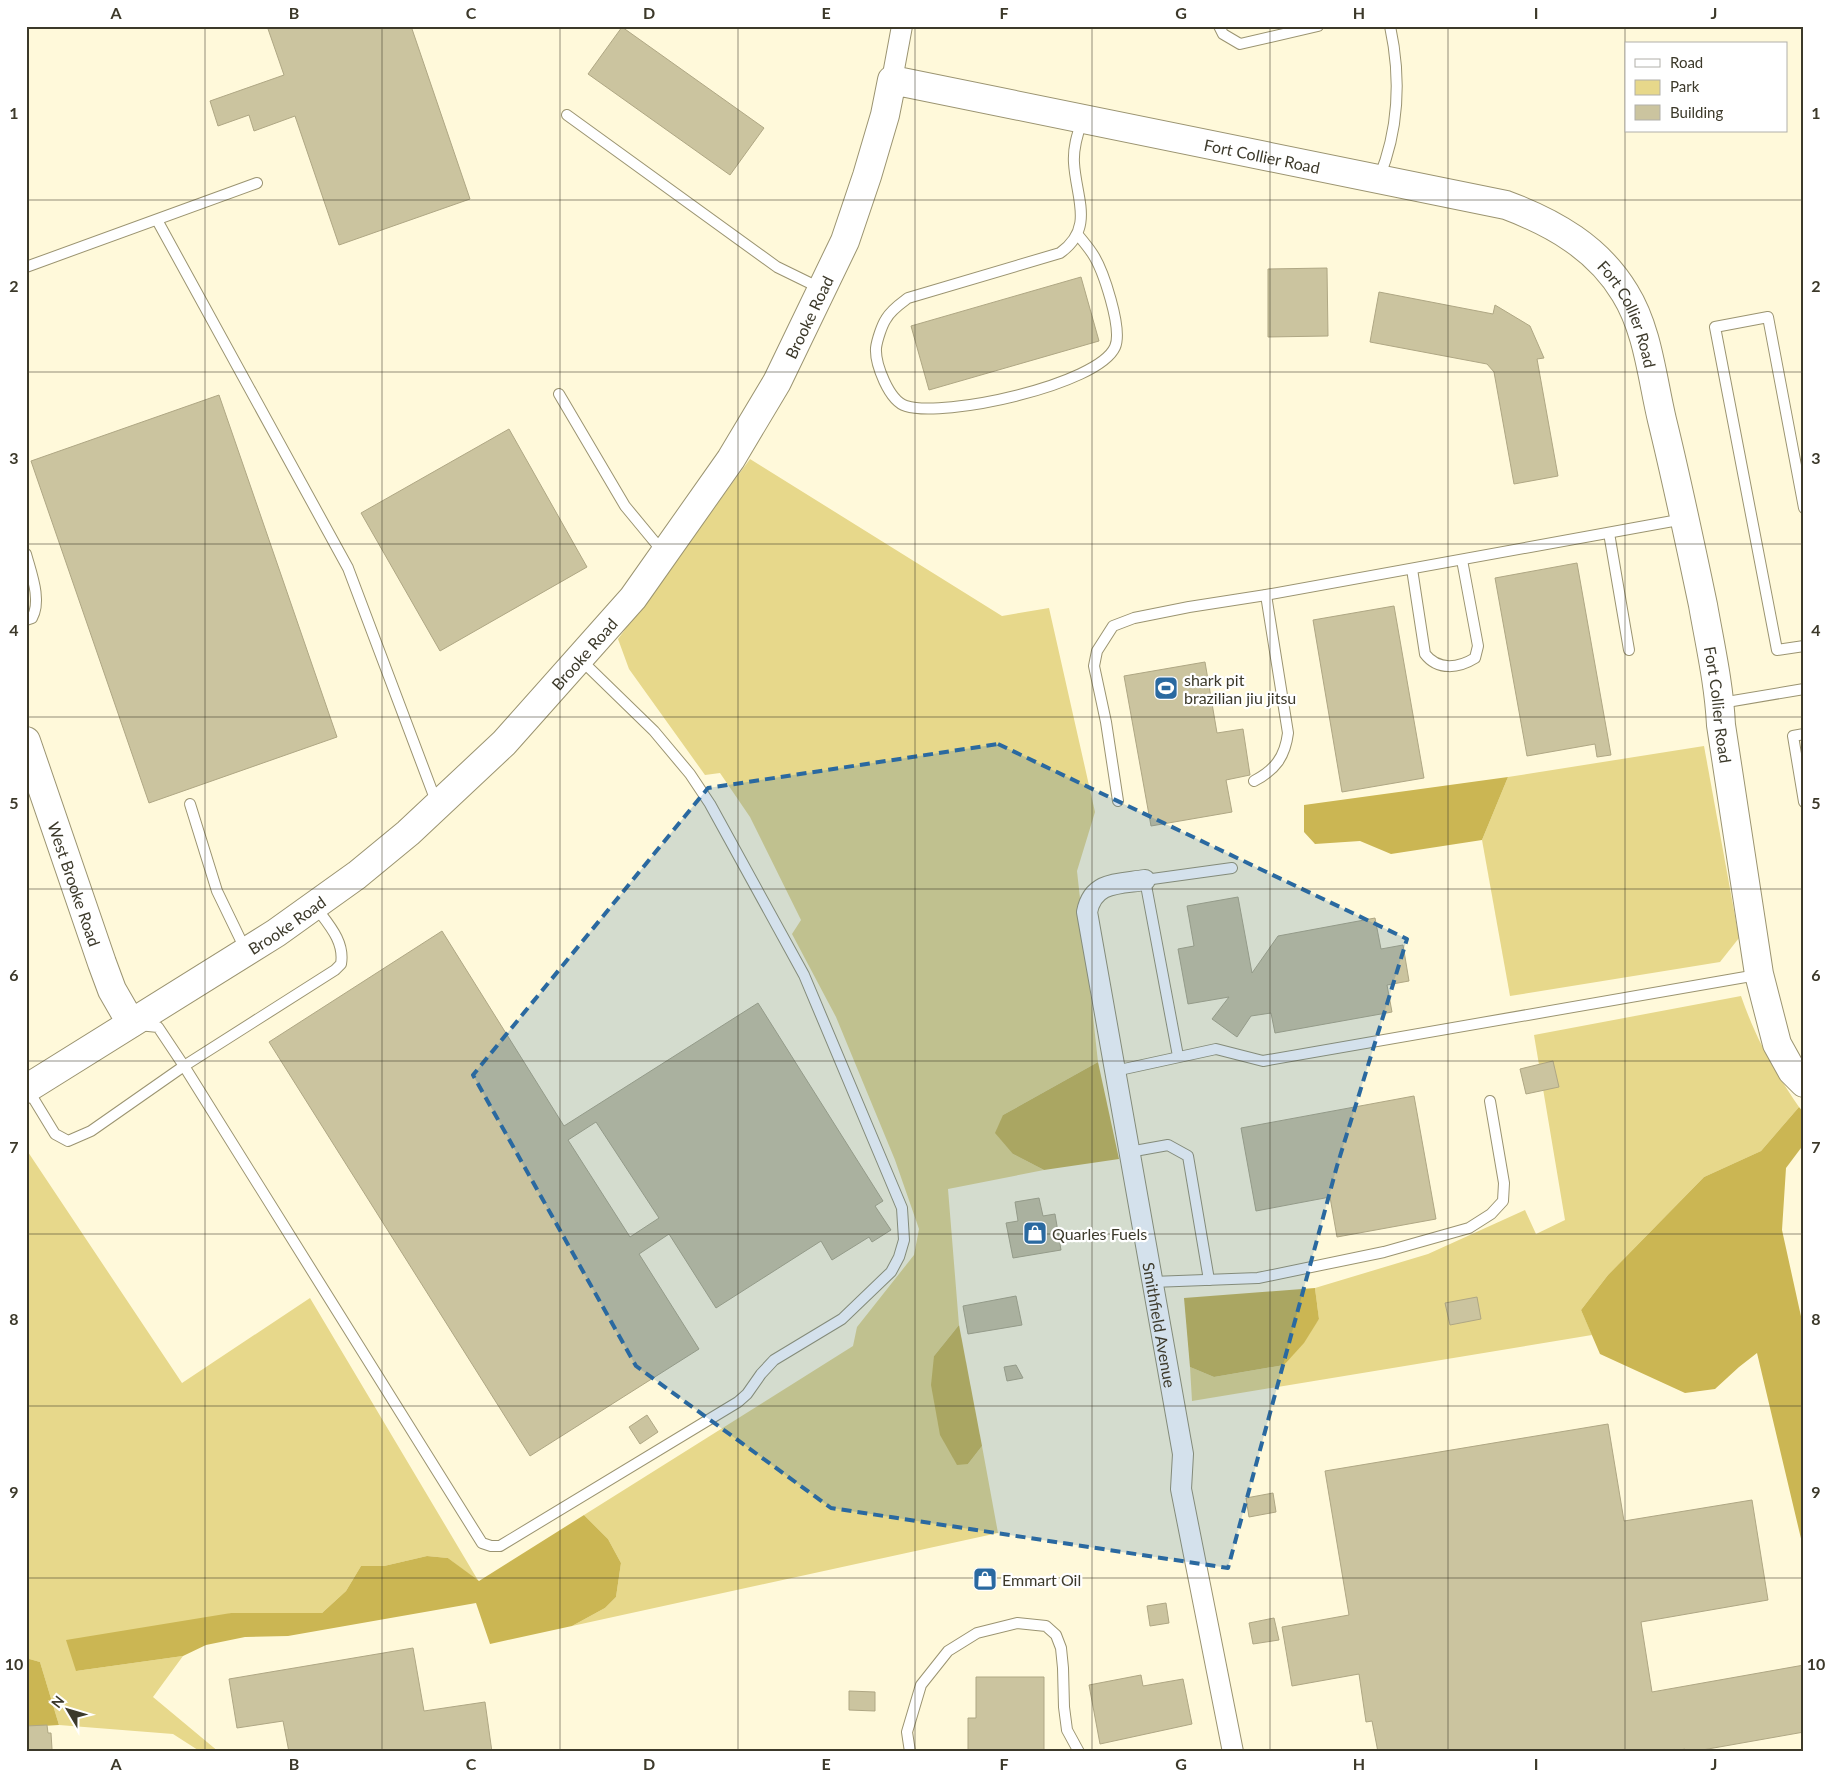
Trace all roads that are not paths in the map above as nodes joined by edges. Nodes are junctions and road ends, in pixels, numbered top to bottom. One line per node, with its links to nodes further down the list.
1 (902, 26): 5 (street, Brooke Road)
2 (1219, 26): 3 (lane)
3 (1318, 26)
4 (1390, 26): 8 (lane)
5 (892, 80): 7 (street, Fort Collier Road); 13 (street, Brooke Road)
6 (566, 115): 13 (lane)
7 (1083, 117): 8 (street, Fort Collier Road); 11 (lane)
8 (1379, 178): 16 (street, Fort Collier Road)
9 (257, 183): 10 (lane)
10 (157, 220): 12 (lane); 35 (lane)
11 (1078, 235): 11 (lane)
12 (26, 267)
13 (823, 290): 19 (street, Brooke Road)
14 (559, 394): 19 (lane)
15 (1804, 508): 24 (lane)
16 (1686, 519): 17 (lane); 28 (street, Fort Collier Road)
17 (1609, 533): 20 (lane); 25 (lane)
18 (26, 554): 23 (lane)
19 (665, 555): 26 (street, Brooke Road)
20 (1462, 560): 21 (lane); 21 (lane)
21 (1412, 569): 22 (lane)
22 (1266, 595): 31 (lane); 32 (lane)
23 (26, 620)
24 (1804, 646)
25 (1629, 650)
26 (579, 658): 35 (street, Brooke Road); 43 (lane)
27 (1804, 689): 28 (lane)
28 (1720, 704): 40 (street, Fort Collier Road)
29 (1804, 734): 33 (lane)
30 (26, 741): 41 (street, West Brooke Road)
31 (1254, 781)
32 (1118, 801)
33 (1804, 802)
34 (190, 804): 39 (lane)
35 (437, 804): 38 (street, Brooke Road)
36 (1232, 868): 37 (lane)
37 (1145, 880): 42 (lane); 44 (street, Smithfield Avenue)
38 (315, 905): 39 (street, Brooke Road); 43 (lane)
39 (246, 952): 41 (street, Brooke Road)
40 (1758, 974): 42 (lane); 45 (street, Fort Collier Road)
41 (131, 1023): 43 (lane); 46 (street, Brooke Road)
42 (1178, 1056): 44 (lane)
43 (184, 1066): 46 (lane)
44 (1115, 1071): 48 (street, Smithfield Avenue)
45 (1804, 1083)
46 (27, 1088)
47 (1490, 1101): 49 (lane)
48 (1129, 1152): 49 (lane); 50 (street, Smithfield Avenue)
49 (1209, 1280): 50 (lane)
50 (1152, 1282): 53 (street, Smithfield Avenue)
51 (910, 1752): 52 (lane)
52 (1079, 1752)
53 (1233, 1752)

